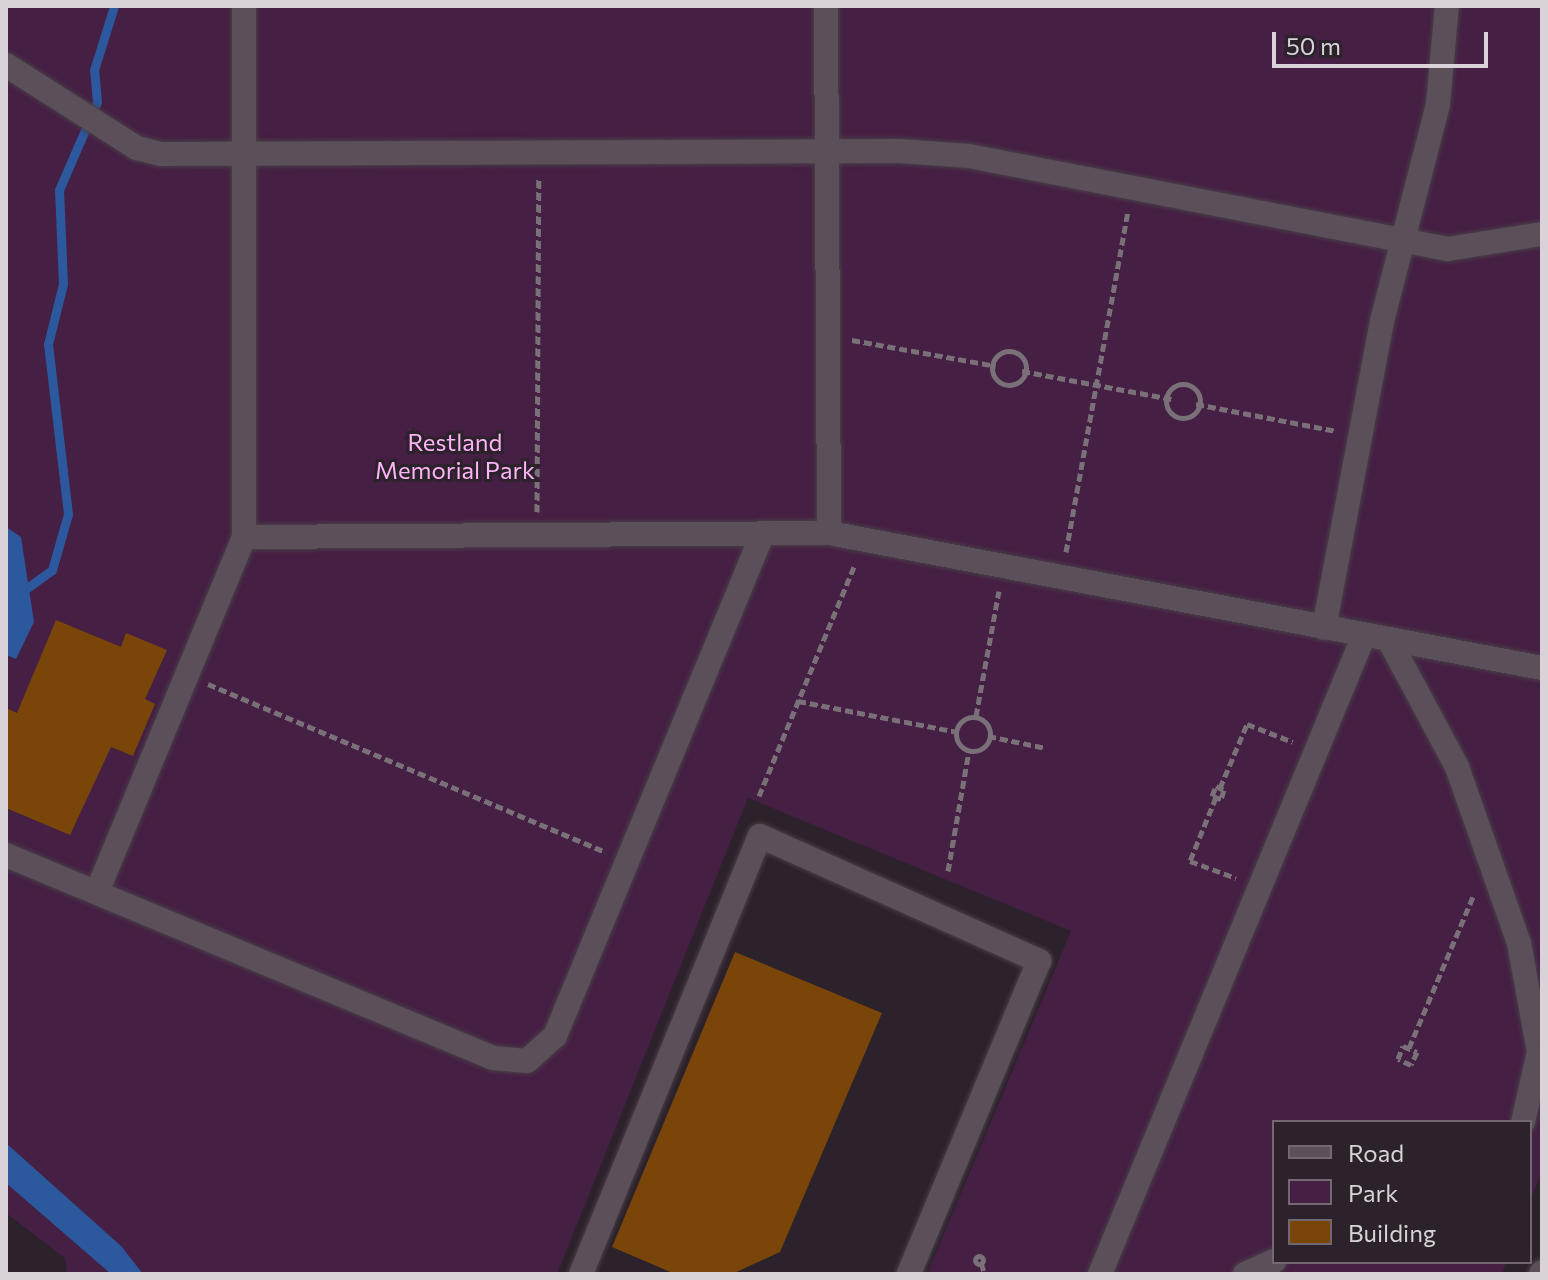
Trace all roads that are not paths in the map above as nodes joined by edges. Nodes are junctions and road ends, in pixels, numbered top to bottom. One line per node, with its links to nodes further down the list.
1 (244, 6): 6 (lane)
2 (826, 6): 5 (lane)
3 (1447, 6): 8 (lane)
4 (6, 65): 6 (lane)
5 (824, 151): 6 (lane); 8 (lane); 9 (lane)
6 (246, 154): 11 (lane)
7 (1542, 234): 8 (lane)
8 (1403, 238): 12 (lane)
9 (829, 533): 10 (lane); 12 (lane)
10 (762, 535): 11 (lane); 17 (lane)
11 (244, 537): 17 (lane)
12 (1324, 628): 13 (lane)
13 (1364, 635): 14 (lane); 22 (lane)
14 (1389, 640): 15 (lane); 18 (lane)
15 (1542, 668)
16 (6, 855): 17 (lane)
17 (97, 892)
18 (1524, 1120)
19 (1272, 1262): 23 (lane)
20 (581, 1274): 21 (lane)
21 (909, 1274)
22 (1100, 1274)
23 (1245, 1274)

